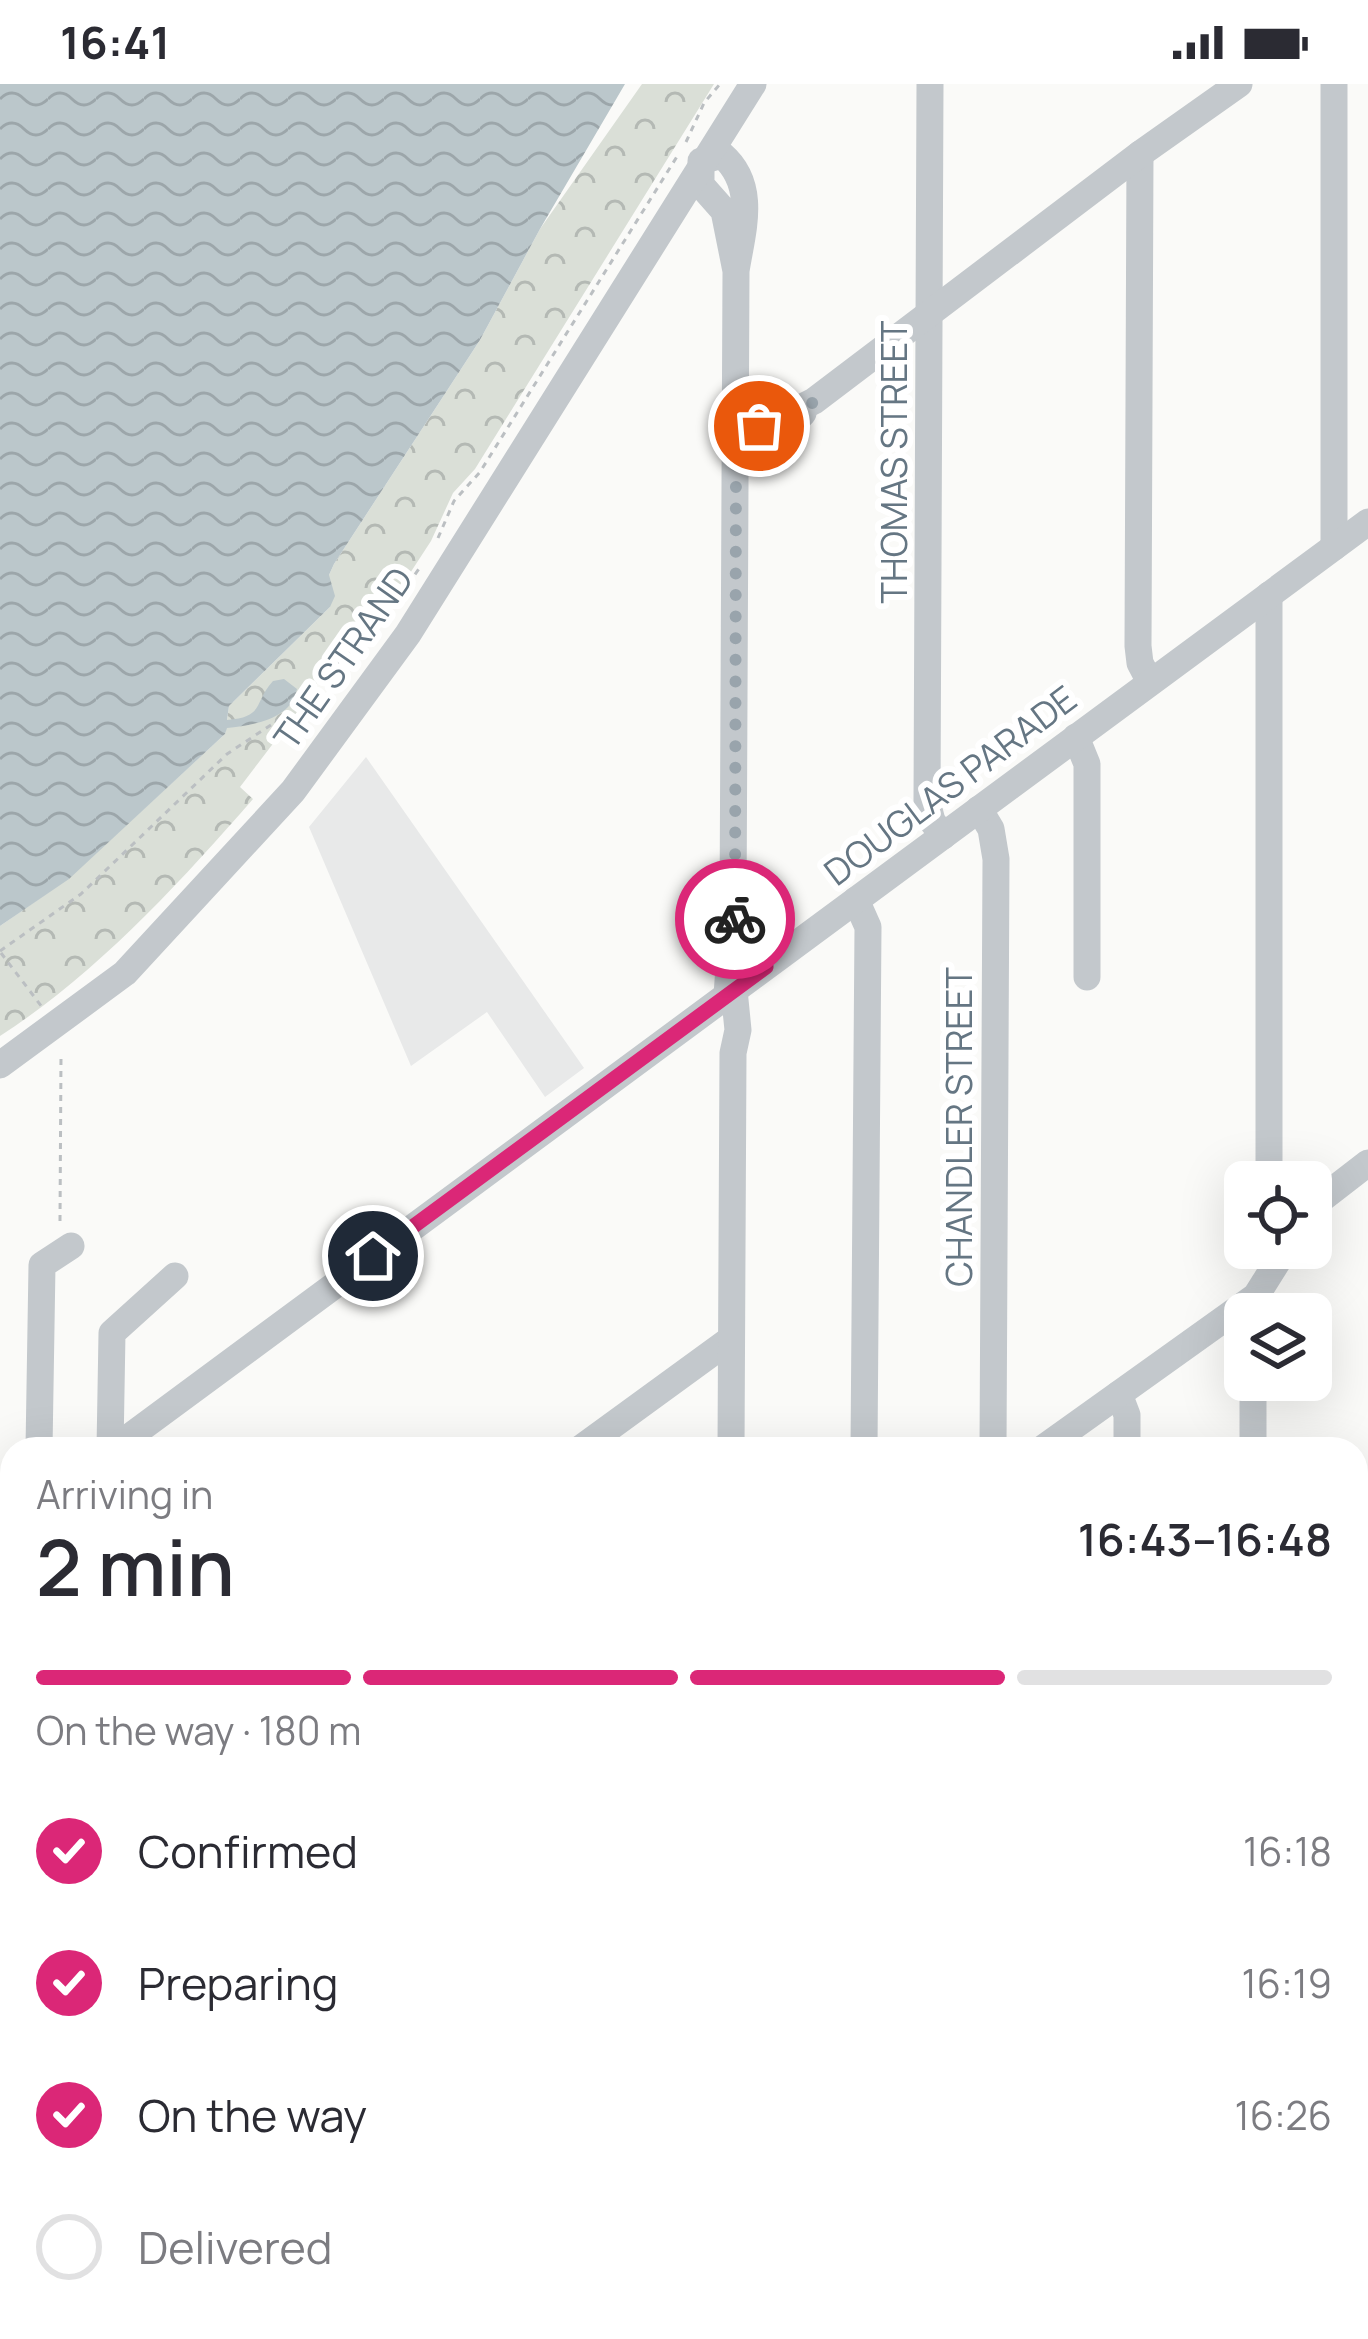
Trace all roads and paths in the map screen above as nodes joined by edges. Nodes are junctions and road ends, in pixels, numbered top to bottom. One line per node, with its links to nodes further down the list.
1 (720, 84): 12 (path)
2 (753, 84): 8 (street, THE STRAND)
3 (763, 84): 8 (street, THE STRAND)
4 (930, 84): 9 (street, THOMAS STREET)
5 (1239, 84): 7 (street)
6 (1334, 84): 13 (street)
7 (1140, 154): 9 (street); 16 (street)
8 (708, 167): 10 (street); 30 (street, THE STRAND)
9 (930, 314): 10 (street); 19 (street, THOMAS STREET)
10 (736, 440): 21 (street)
11 (1368, 522): 13 (street, DOUGLAS PARADE)
12 (434, 545)
13 (1334, 547): 15 (street, DOUGLAS PARADE)
14 (423, 562): 22 (path)
15 (1270, 595): 16 (street, DOUGLAS PARADE); 31 (street)
16 (1150, 682): 17 (street, DOUGLAS PARADE)
17 (1076, 737): 18 (street, DOUGLAS PARADE); 24 (street)
18 (979, 809): 19 (street, DOUGLAS PARADE); 46 (street, CHANDLER STREET)
19 (943, 836): 20 (street, DOUGLAS PARADE)
20 (856, 900): 23 (street, DOUGLAS PARADE); 45 (street)
21 (734, 912): 23 (street); 25 (street)
22 (0, 951): 27 (path)
23 (766, 967): 25 (street, DOUGLAS PARADE)
24 (1087, 977)
25 (731, 992): 26 (street, DOUGLAS PARADE); 28 (street)
26 (704, 1012): 28 (street); 42 (street, DOUGLAS PARADE)
27 (46, 1014)
28 (733, 1053): 37 (street)
29 (62, 1056): 34 (path)
30 (0, 1065)
31 (1269, 1161)
32 (1368, 1163): 33 (street)
33 (1332, 1191)
34 (66, 1250): 40 (street)
35 (175, 1276): 41 (street)
36 (1224, 1324): 38 (street)
37 (731, 1339): 43 (street); 44 (street)
38 (1119, 1394): 47 (street); 48 (street)
39 (1253, 1401): 49 (street)
40 (39, 1437)
41 (111, 1437)
42 (127, 1437)
43 (596, 1437)
44 (730, 1437)
45 (864, 1437)
46 (993, 1437)
47 (1059, 1437)
48 (1127, 1437)
49 (1253, 1437)

